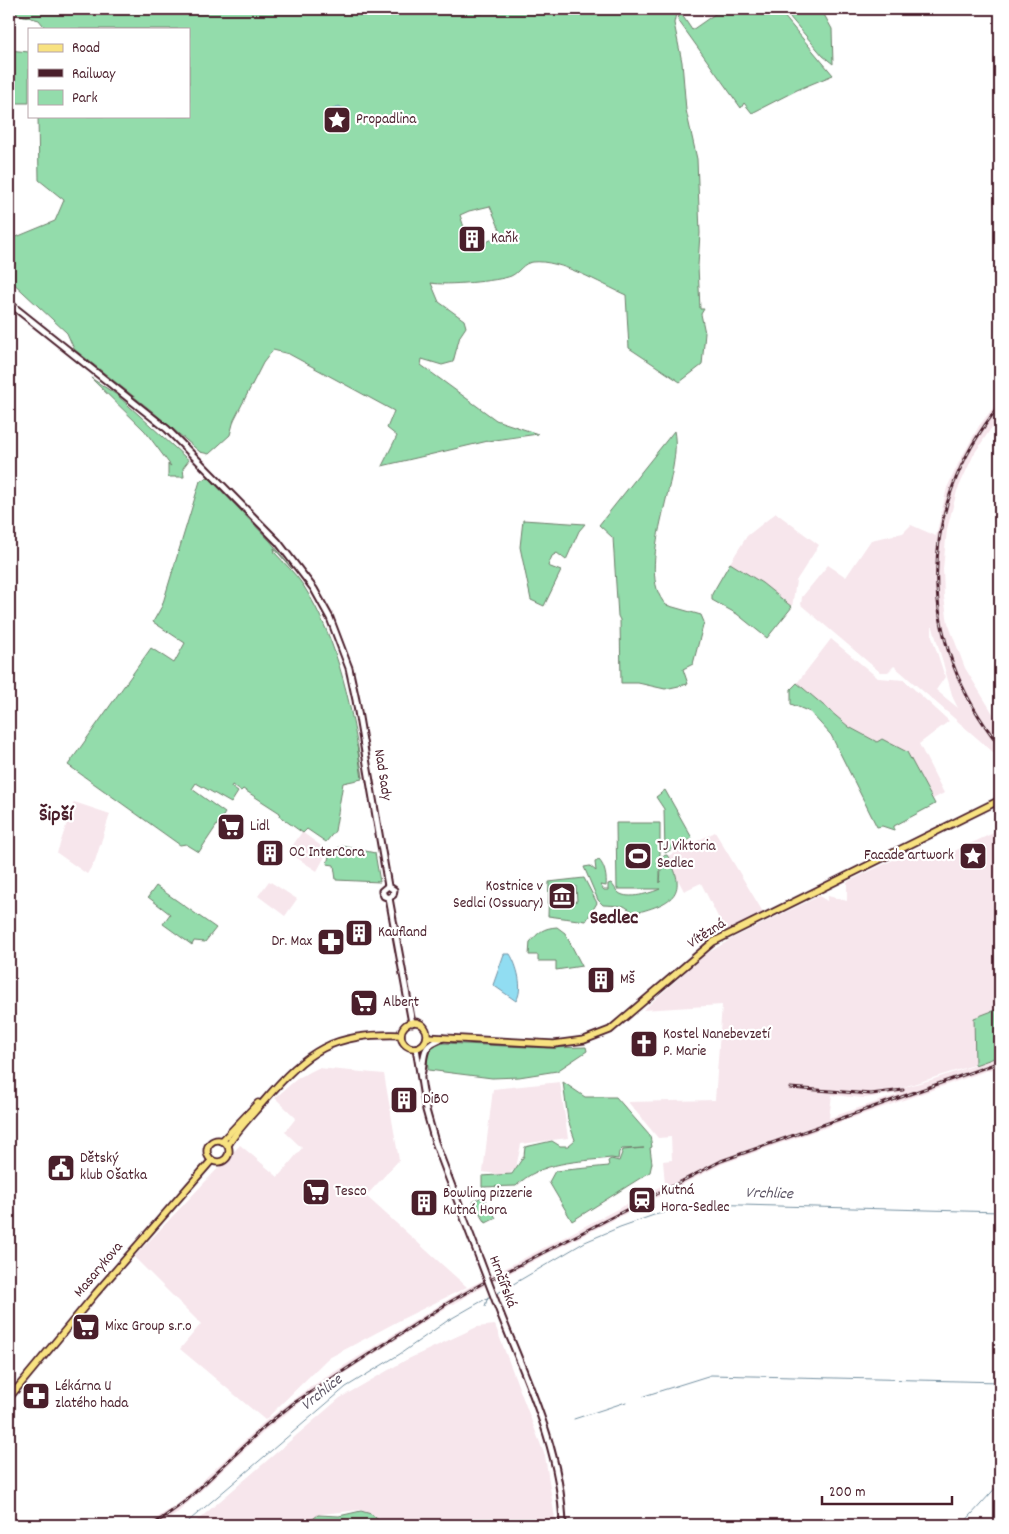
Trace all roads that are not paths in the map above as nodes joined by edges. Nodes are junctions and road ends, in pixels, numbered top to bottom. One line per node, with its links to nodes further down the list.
1 (9, 302): 3 (street, Nad Sady)
2 (1000, 800): 6 (main road, Vítězná)
3 (412, 1023): 4 (main road); 5 (main road)
4 (402, 1035): 7 (main road); 9 (main road)
5 (427, 1037): 6 (main road, Vítězná); 7 (main road)
6 (444, 1038): 8 (street)
7 (416, 1048): 8 (street, Hrnčířská)
8 (421, 1079): 12 (street, Hrnčířská, bridge)
9 (225, 1143): 10 (main road); 10 (main road)
10 (211, 1160): 11 (main road, Masarykova)
11 (9, 1398)
12 (563, 1525)

